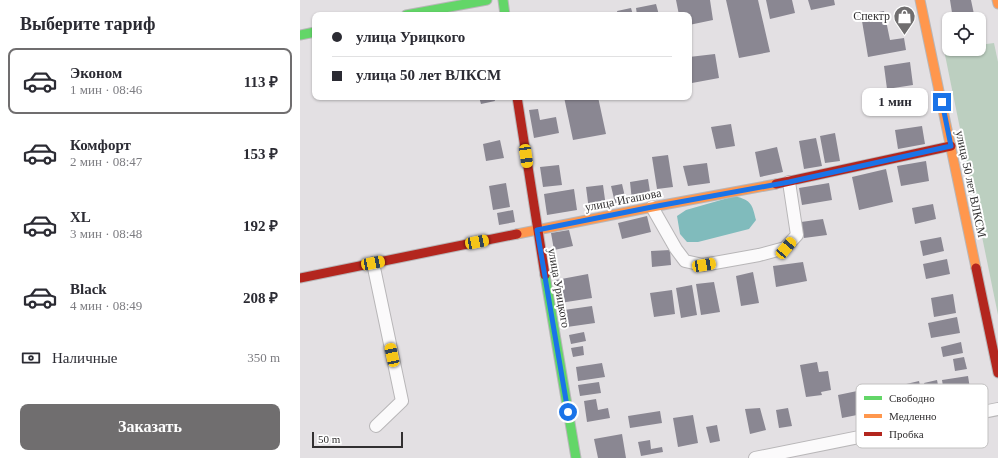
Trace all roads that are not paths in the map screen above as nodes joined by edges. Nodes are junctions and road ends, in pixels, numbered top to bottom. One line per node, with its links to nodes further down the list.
1 (487, 0): 6 (main road)
2 (503, 0): 7 (main road)
3 (920, 0): 11 (main road, улица 50 лет ВЛКСМ)
4 (997, 0): 5 (main road)
5 (998, 4)
6 (422, 12)
7 (505, 12)
8 (312, 33): 9 (main road)
9 (300, 35)
10 (517, 100): 14 (main road, улица Урицкого)
11 (951, 146): 12 (main road, улица Игашова); 17 (main road, улица 50 лет ВЛКСМ)
12 (789, 182): 13 (main road, улица Игашова); 13 (street)
13 (652, 207): 14 (main road, улица Игашова)
14 (537, 230): 15 (main road, улица Игашова); 22 (main road, улица Урицкого)
15 (373, 263): 16 (main road, улица Игашова); 20 (street)
16 (300, 278)
17 (998, 373)
18 (998, 410): 19 (street)
19 (988, 412)
20 (376, 426)
21 (856, 438): 23 (street)
22 (576, 458)
23 (755, 458)

